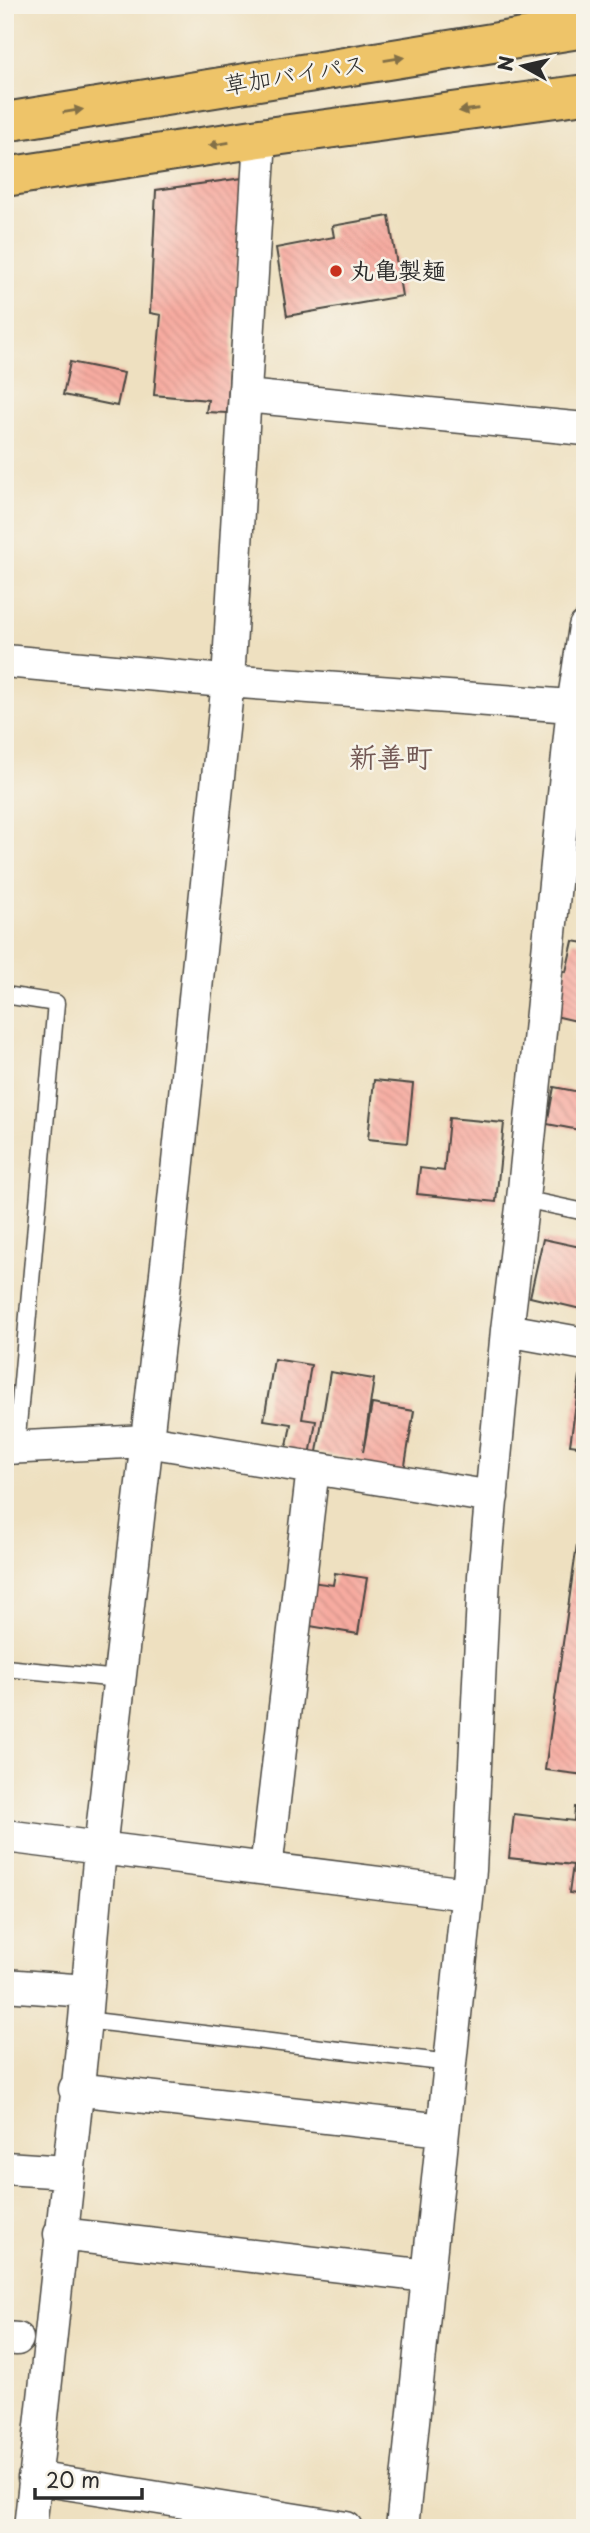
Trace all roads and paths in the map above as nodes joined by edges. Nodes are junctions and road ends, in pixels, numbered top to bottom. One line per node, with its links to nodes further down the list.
1 (585, 28): 3 (highway, 草加バイパス, one-way to 1)
2 (585, 94): 4 (highway, one-way to 4)
3 (5, 122)
4 (260, 138): 5 (highway, one-way to 5); 6 (street)
5 (5, 177)
6 (245, 396): 7 (street); 10 (street)
7 (585, 429)
8 (585, 627): 11 (street)
9 (5, 661): 10 (street)
10 (228, 681): 11 (street); 17 (street)
11 (579, 706): 13 (street)
12 (5, 995): 18 (lane)
13 (523, 1199): 14 (lane); 15 (street)
14 (585, 1212)
15 (507, 1330): 16 (street); 20 (street)
16 (585, 1344)
17 (147, 1441): 18 (street); 19 (street); 22 (street)
18 (11, 1448)
19 (313, 1468): 20 (street); 25 (street)
20 (492, 1497): 26 (street)
21 (5, 1668): 22 (lane)
22 (119, 1679): 24 (street)
23 (5, 1836): 24 (street)
24 (100, 1849): 25 (street); 28 (street)
25 (266, 1869): 26 (street)
26 (467, 1894): 29 (street)
27 (5, 1985): 28 (street)
28 (86, 2006): 29 (lane); 30 (street)
29 (450, 2063): 31 (street)
30 (75, 2089): 31 (street); 33 (street)
31 (443, 2130): 35 (street)
32 (5, 2168): 33 (street)
33 (67, 2172): 34 (street)
34 (60, 2234): 35 (street); 36 (street)
35 (428, 2276): 40 (street)
36 (34, 2478): 37 (street); 38 (street)
37 (202, 2516): 39 (street)
38 (30, 2528)
39 (346, 2528)
40 (402, 2528)

